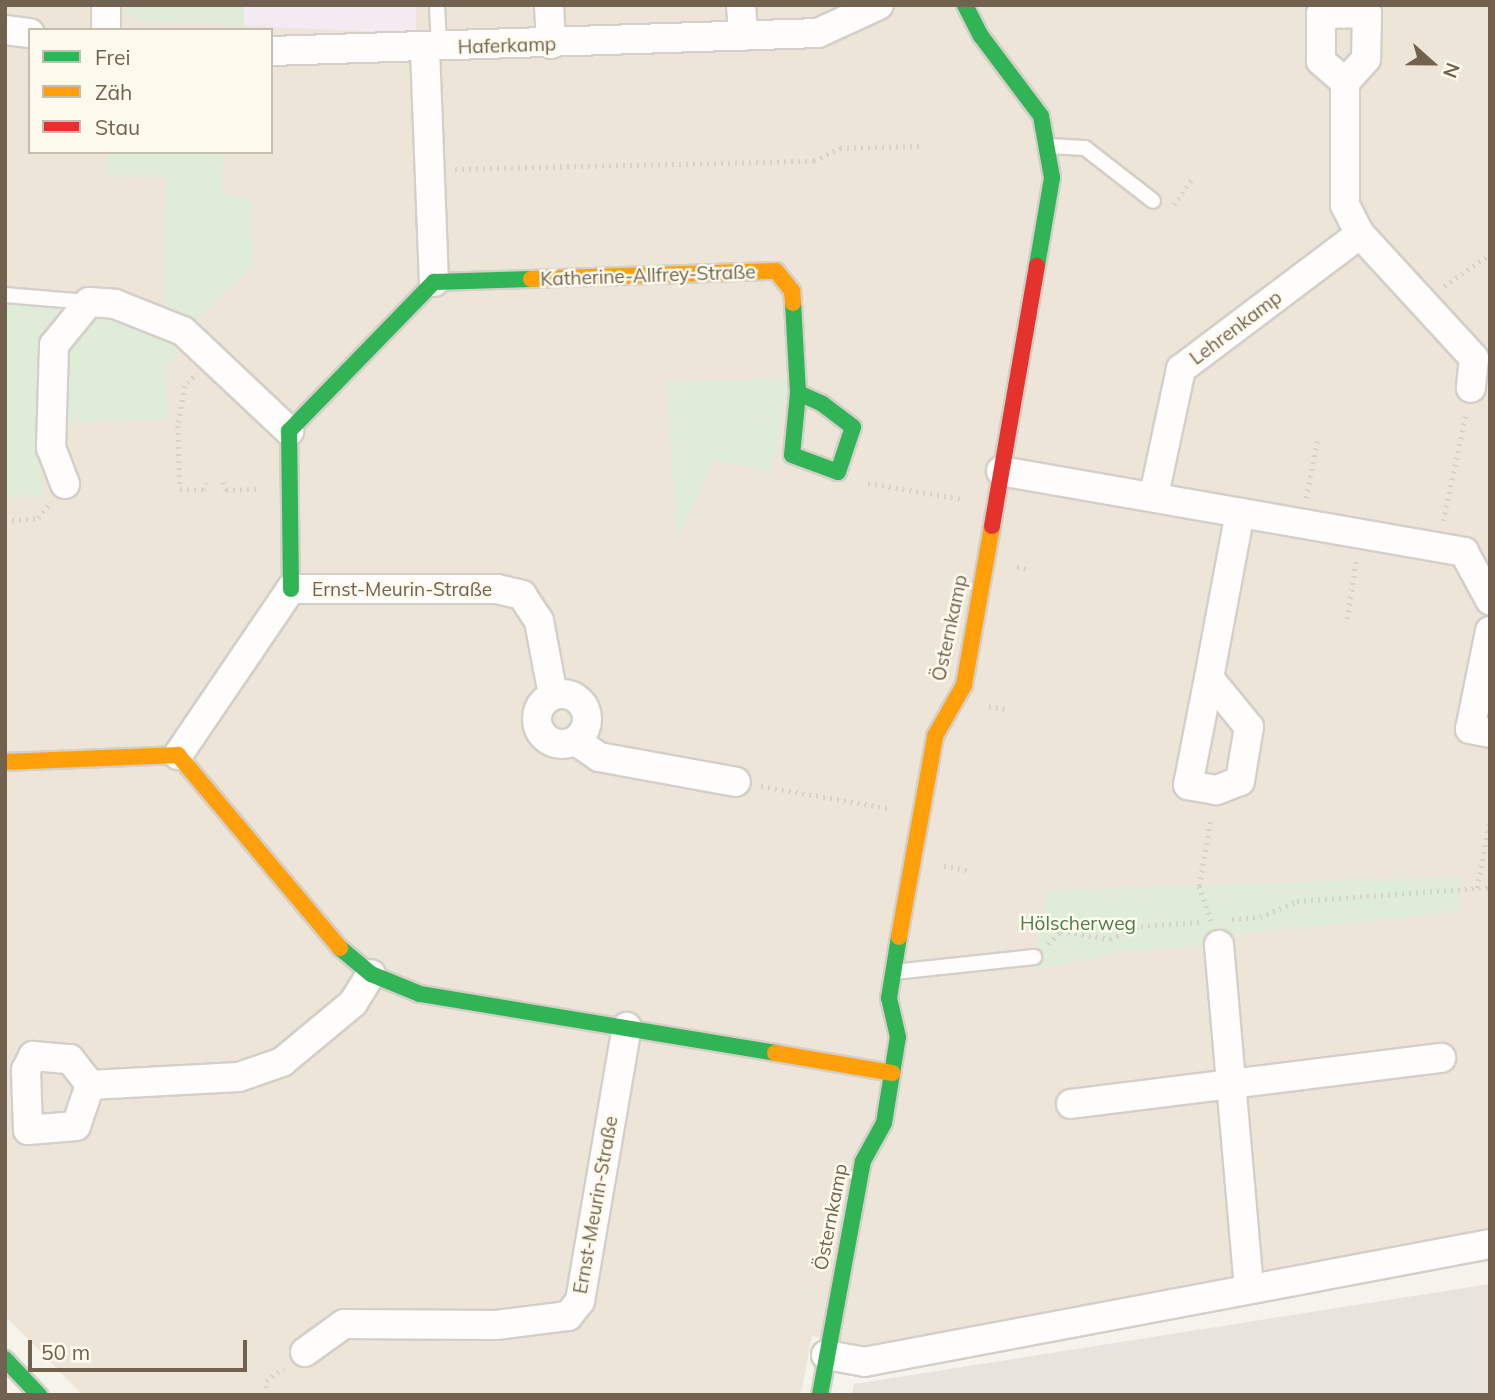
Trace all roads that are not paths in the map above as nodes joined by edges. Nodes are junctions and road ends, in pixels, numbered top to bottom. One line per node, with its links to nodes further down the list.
1 (106, 5): 7 (street)
2 (437, 5): 12 (lane)
3 (549, 5): 11 (street)
4 (741, 5): 10 (street)
5 (879, 5): 10 (street, Haferkamp)
6 (965, 5): 15 (street, Östernkamp)
7 (106, 28)
8 (5, 30): 9 (street)
9 (28, 33)
10 (743, 36): 11 (street, Haferkamp)
11 (551, 44): 12 (street, Haferkamp)
12 (432, 49): 13 (street, Haferkamp); 18 (street)
13 (273, 51)
14 (1345, 82): 17 (street)
15 (1047, 146): 16 (lane); 24 (street, Östernkamp)
16 (1153, 201)
17 (1360, 234): 21 (street); 26 (street, Lehrenkamp)
18 (434, 282): 22 (street, Katherine-Allfrey-Straße); 23 (street)
19 (5, 295): 20 (lane)
20 (89, 302): 23 (street); 25 (street)
21 (1471, 388)
22 (798, 393): 22 (street, Katherine-Allfrey-Straße)
23 (289, 431): 28 (street)
24 (1001, 471): 26 (street); 40 (street, Östernkamp)
25 (65, 484)
26 (1154, 495): 27 (street)
27 (1240, 513): 29 (street); 31 (street)
28 (291, 590): 32 (street, Ernst-Meurin-Straße); 35 (street, Ernst-Meurin-Straße)
29 (1490, 600)
30 (1490, 631): 33 (street)
31 (1209, 678): 31 (street)
32 (553, 695): 34 (street); 34 (street)
33 (1490, 733)
34 (576, 741): 37 (street)
35 (178, 755): 36 (street); 41 (street)
36 (5, 762)
37 (736, 782)
38 (1215, 933): 45 (street)
39 (1034, 957): 40 (lane)
40 (892, 972): 44 (street, Östernkamp)
41 (371, 974): 42 (street); 46 (street)
42 (627, 1027): 44 (street); 50 (street, Ernst-Meurin-Straße)
43 (1441, 1058): 45 (street)
44 (892, 1073): 51 (street, Östernkamp)
45 (1231, 1084): 47 (street); 49 (street)
46 (90, 1085)
47 (1070, 1104)
48 (1490, 1244): 49 (street)
49 (1249, 1288): 51 (street)
50 (304, 1352)
51 (826, 1355): 54 (street, Östernkamp)
52 (5, 1359): 53 (street)
53 (39, 1395)
54 (820, 1395)

